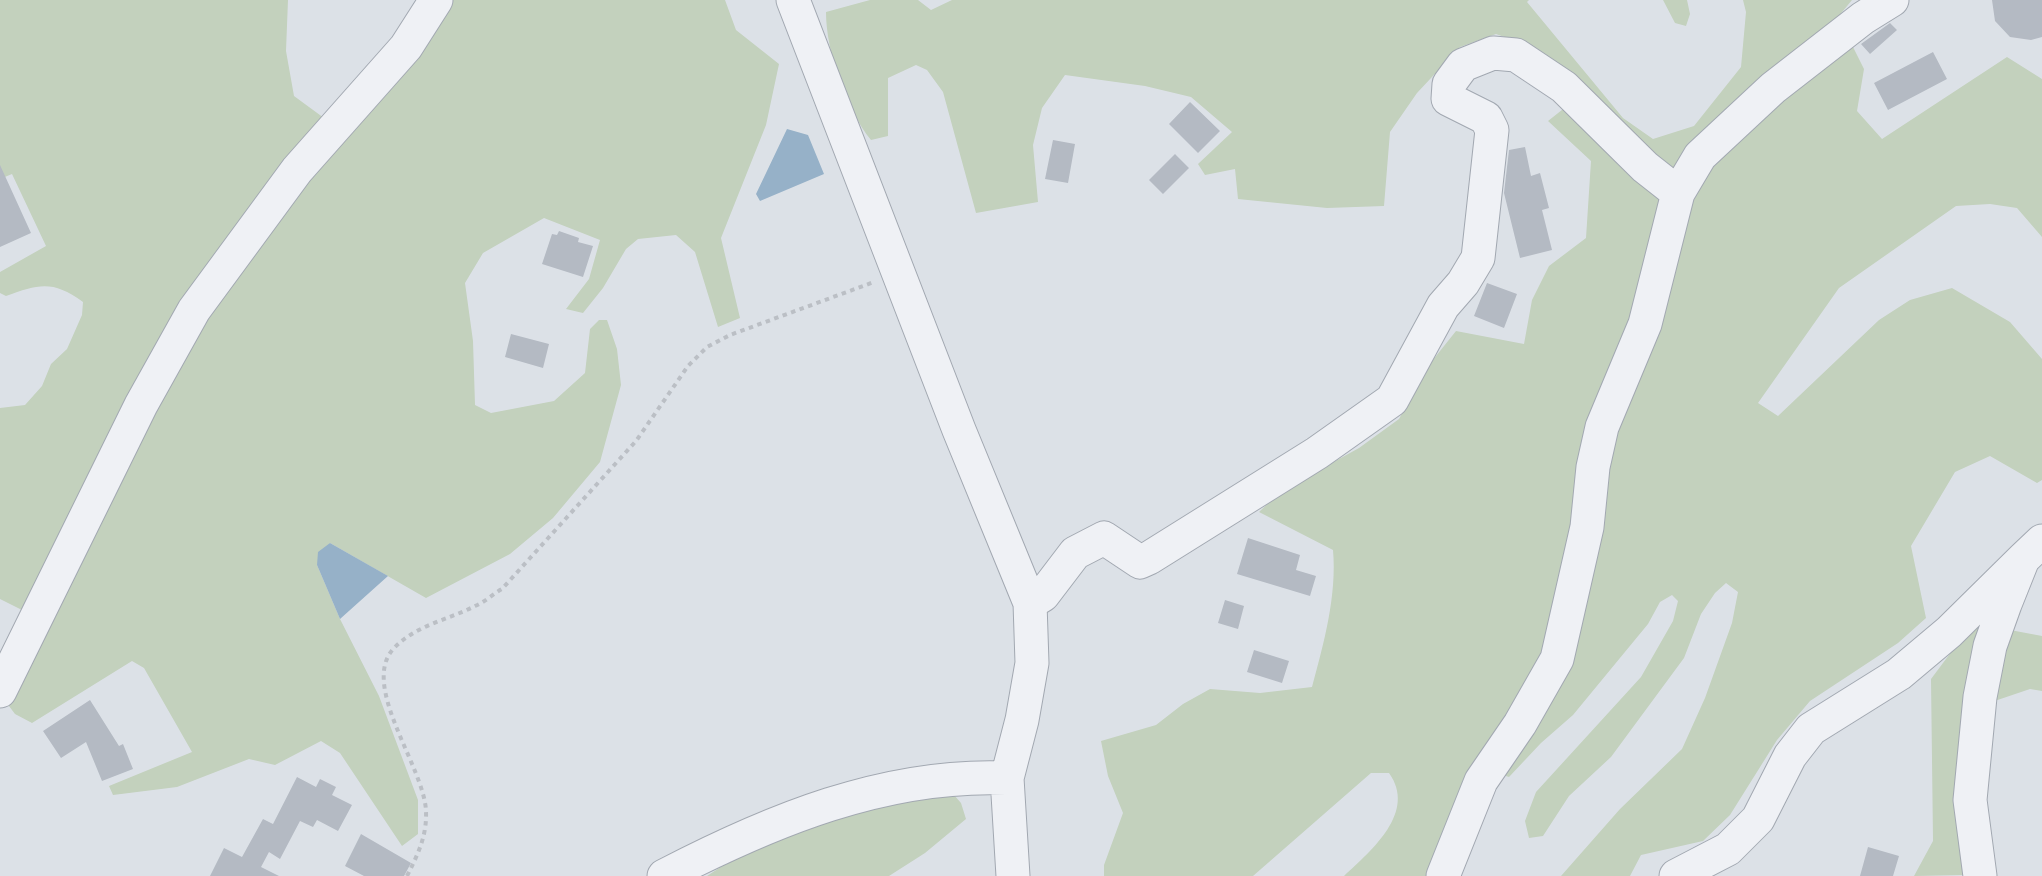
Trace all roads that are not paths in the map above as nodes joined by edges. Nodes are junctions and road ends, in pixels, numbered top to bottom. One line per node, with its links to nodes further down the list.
1 (436, 0): 7 (street)
2 (793, 0): 6 (street)
3 (1892, 0): 4 (street)
4 (1678, 193): 6 (street); 11 (street)
5 (2033, 550): 12 (street); 13 (street)
6 (1030, 603): 8 (street)
7 (0, 692)
8 (1007, 778): 9 (street); 10 (street)
9 (664, 876)
10 (1013, 876)
11 (1443, 876)
12 (1676, 876)
13 (1980, 876)

